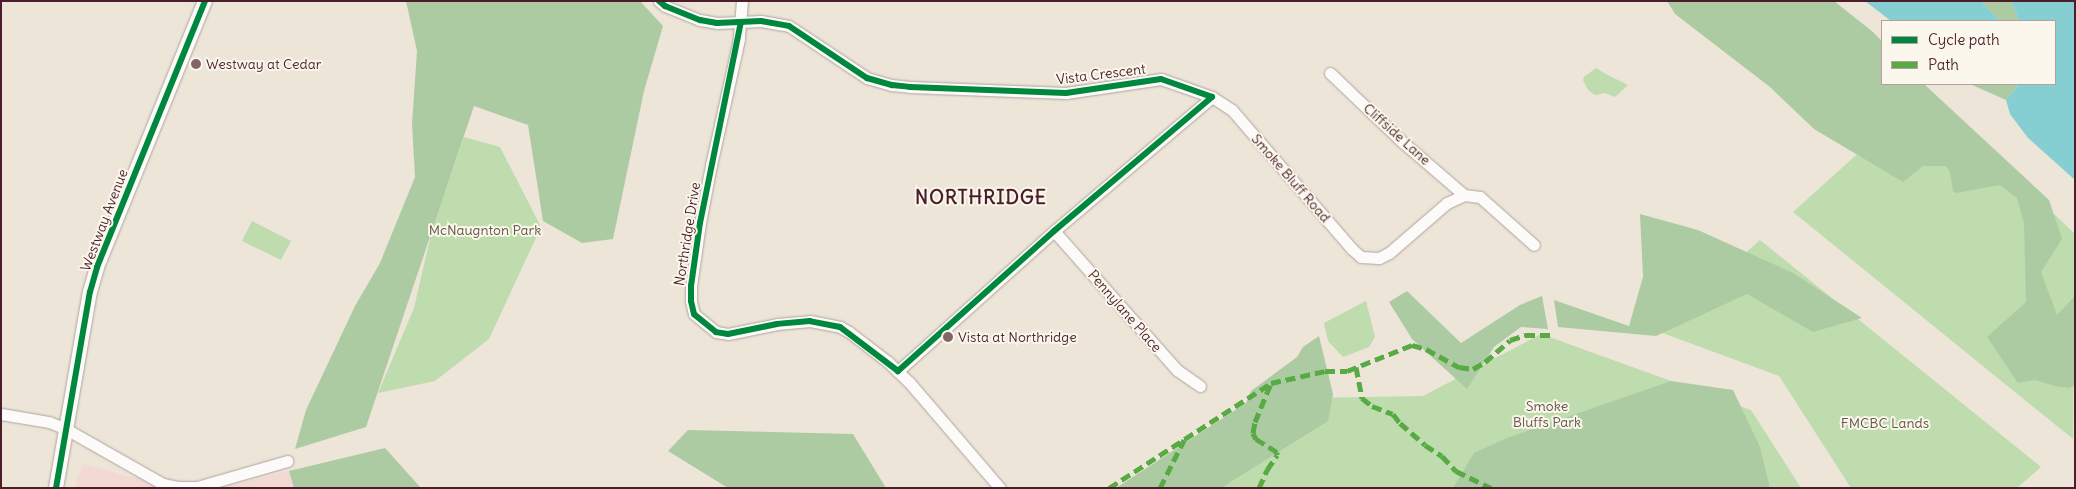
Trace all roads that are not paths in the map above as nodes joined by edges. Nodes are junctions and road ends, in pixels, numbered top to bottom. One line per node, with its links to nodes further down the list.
1 (205, 1): 13 (street, Westway Avenue)
2 (659, 1): 4 (street, Vista Crescent)
3 (742, 1): 4 (street, Northridge Drive)
4 (741, 22): 6 (street, Vista Crescent); 10 (street, Northridge Drive)
5 (1330, 73): 7 (street, Cliffside Lane)
6 (1212, 97): 7 (street, Smoke Bluff Road); 8 (street)
7 (1464, 195): 9 (street)
8 (1054, 231): 10 (street); 11 (street, Pennylane Place)
9 (1534, 245)
10 (898, 371): 16 (street, Northridge Drive)
11 (1200, 386)
12 (1, 414): 13 (street)
13 (66, 429): 14 (street); 15 (street, Westway Avenue)
14 (286, 461)
15 (56, 488)
16 (1000, 488)

